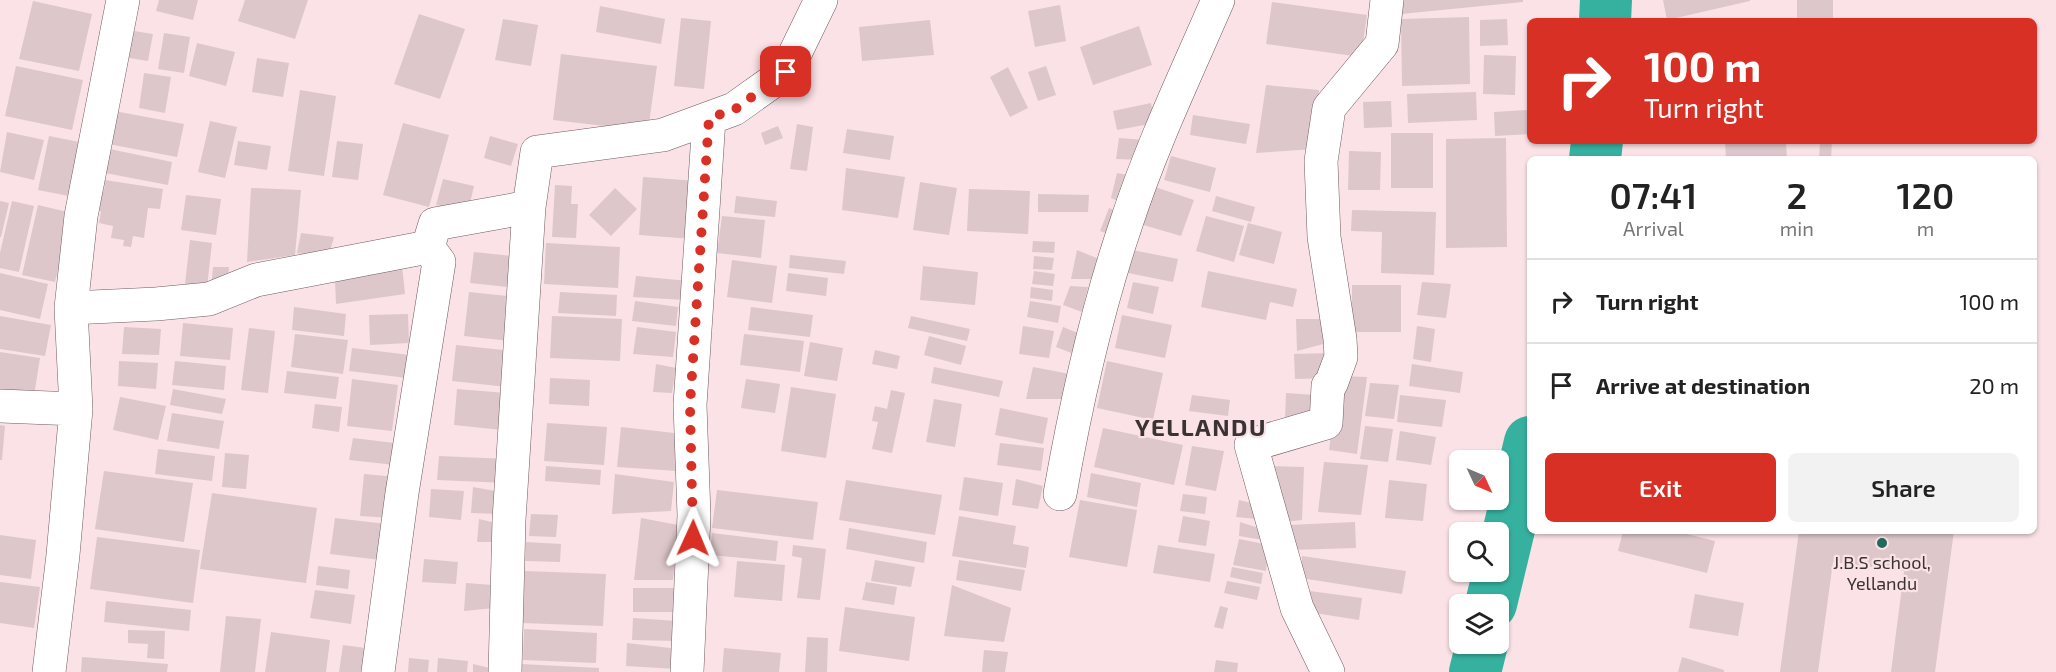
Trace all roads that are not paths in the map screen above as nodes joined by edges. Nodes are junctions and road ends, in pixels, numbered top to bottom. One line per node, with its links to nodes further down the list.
1 (123, 0): 8 (street)
2 (821, 0): 5 (street)
3 (1218, 0): 11 (street)
4 (1387, 0): 16 (street)
5 (709, 118): 6 (street); 15 (street)
6 (529, 207): 7 (street); 14 (street)
7 (428, 247): 8 (street); 13 (street)
8 (71, 308): 10 (street)
9 (0, 406): 10 (street)
10 (76, 409): 12 (street)
11 (1060, 494)
12 (49, 672)
13 (378, 672)
14 (505, 672)
15 (687, 672)
16 (1328, 672)

